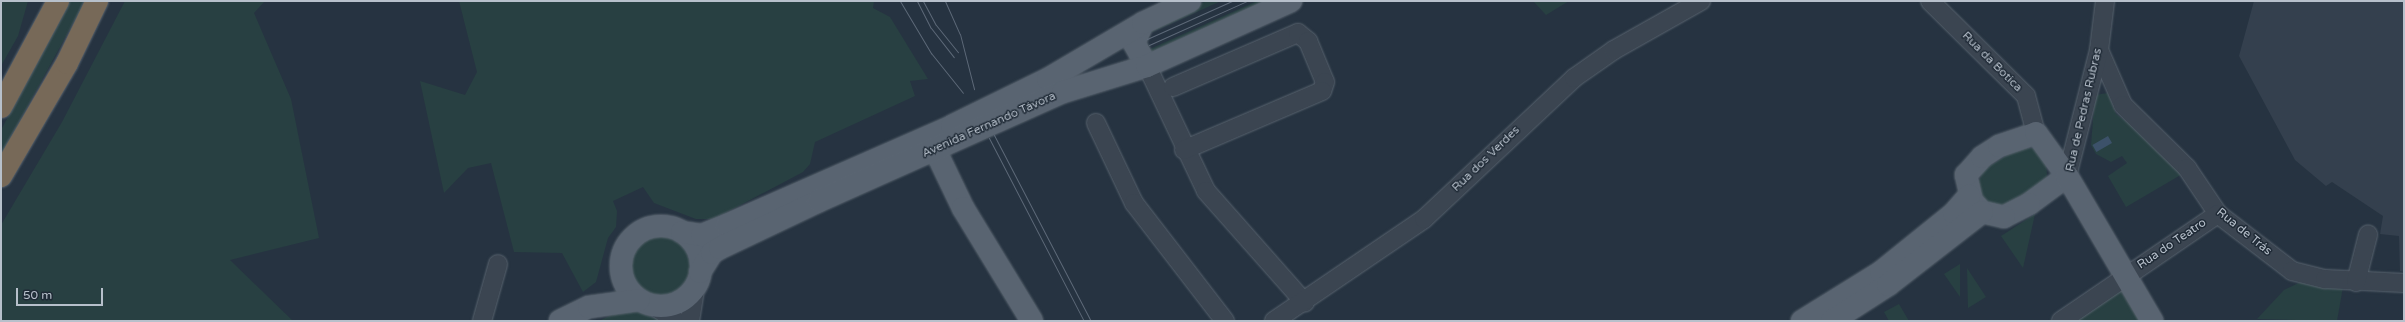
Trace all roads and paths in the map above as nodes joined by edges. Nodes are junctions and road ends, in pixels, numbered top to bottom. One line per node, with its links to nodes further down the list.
1 (58, 1): 12 (highway)
2 (97, 1): 17 (highway)
3 (1190, 1): 8 (main road, Avenida Fernando Távora)
4 (1291, 1): 10 (main road, Avenida Fernando Távora)
5 (1700, 1): 30 (street, Rua dos Verdes)
6 (1930, 1): 14 (street, Rua da Botica)
7 (2105, 1): 9 (street, Rua de Pedras Rubras)
8 (1142, 22): 10 (main road); 15 (main road, Avenida Fernando Távora)
9 (2099, 50): 18 (street, Rua de Pedras Rubras); 20 (street, Rua de Trás)
10 (1147, 66): 15 (main road, Avenida Fernando Távora); 16 (street)
11 (1174, 87): 16 (street)
12 (1, 107)
13 (1096, 122): 37 (street)
14 (2036, 133): 18 (main road, Rua da Botica); 19 (main road)
15 (932, 142): 21 (main road, Avenida Fernando Távora); 26 (main road, Avenida Fernando Távora); 36 (main road)
16 (1184, 150): 30 (street)
17 (1, 176)
18 (2067, 176): 19 (main road); 25 (main road, Rua de Pedras Rubras)
19 (1976, 204): 39 (main road); 40 (main road)
20 (2218, 214): 25 (street, Rua do Teatro); 27 (street, Rua de Trás)
21 (682, 232): 24 (main road); 26 (main road)
22 (2368, 234): 27 (street)
23 (498, 264): 32 (street)
24 (621, 266): 29 (main road); 31 (main road)
25 (2127, 275): 41 (street, Rua do Teatro); 42 (main road, Rua de Pedras Rubras)
26 (698, 278): 29 (main road); 35 (street)
27 (2363, 282): 28 (street, Rua de Trás)
28 (2404, 283)
29 (646, 302): 31 (main road); 34 (street)
30 (1305, 303): 38 (street, Rua dos Verdes)
31 (589, 307): 33 (main road)
32 (482, 321)
33 (560, 321)
34 (677, 321)
35 (690, 321)
36 (1032, 321)
37 (1225, 321)
38 (1274, 321)
39 (1802, 321)
40 (1832, 321)
41 (2062, 321)
42 (2152, 321)

